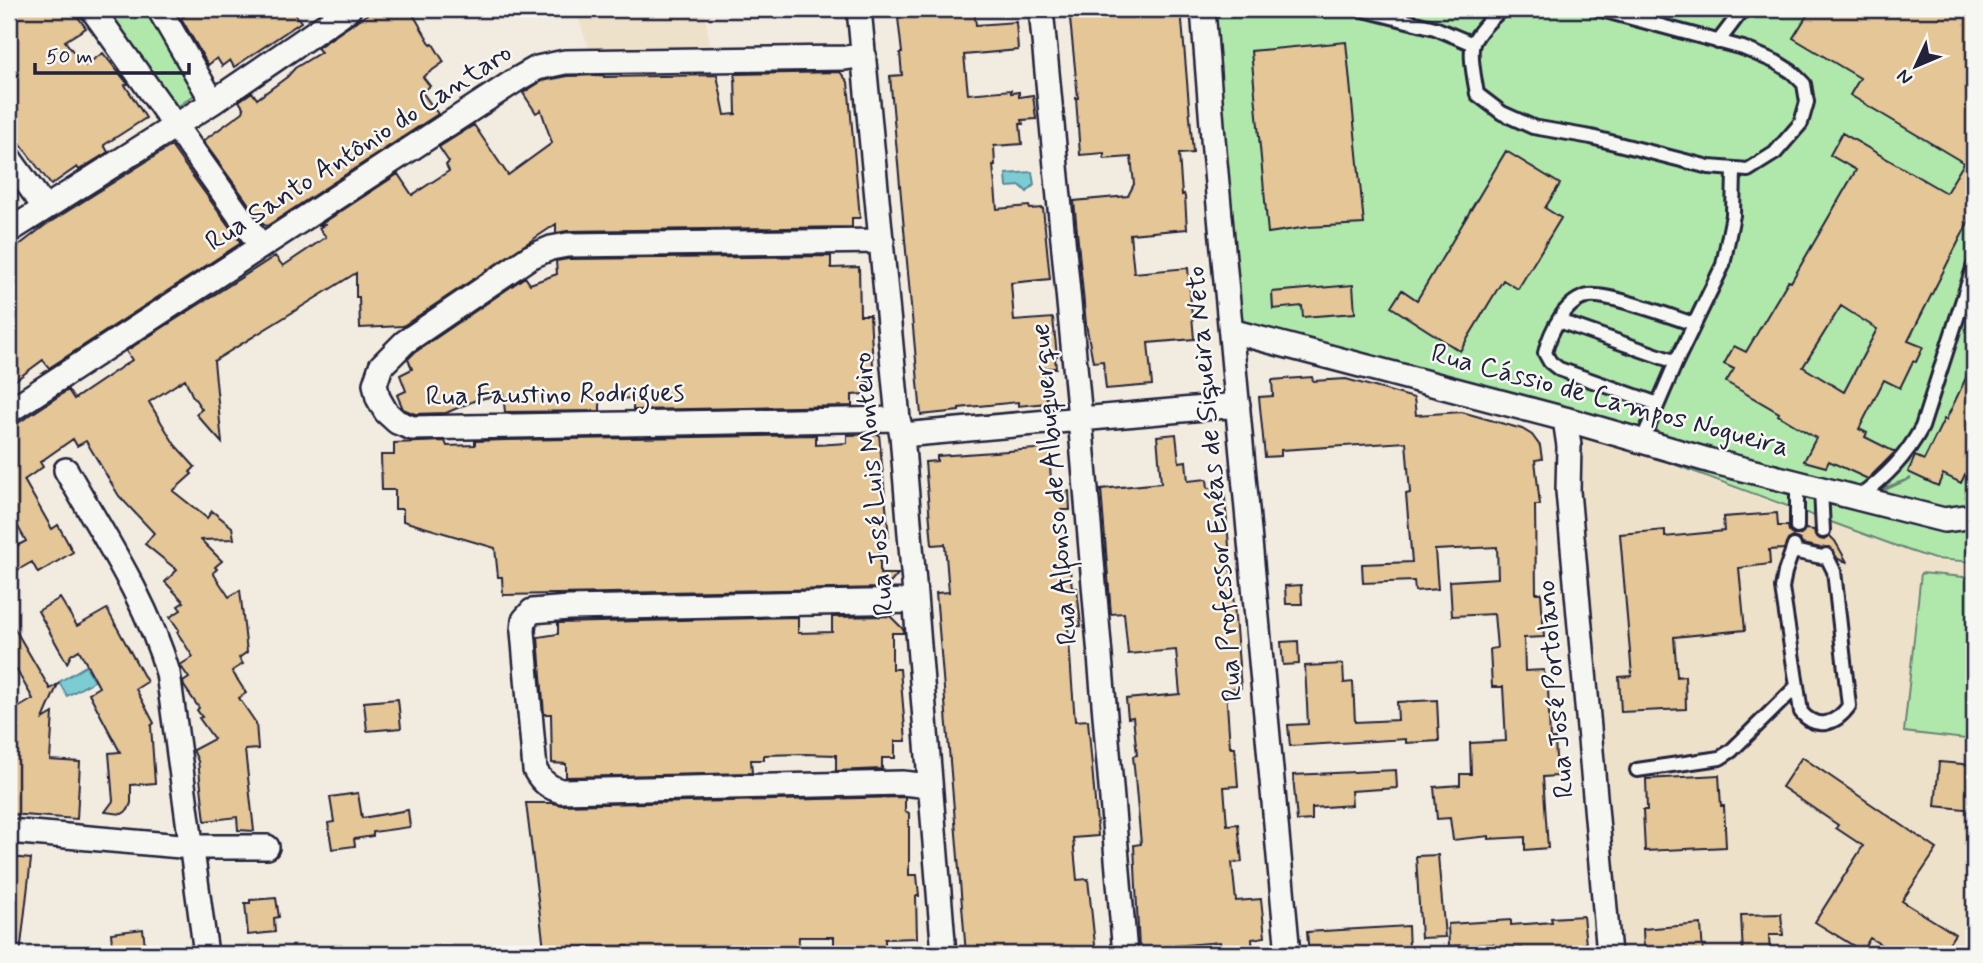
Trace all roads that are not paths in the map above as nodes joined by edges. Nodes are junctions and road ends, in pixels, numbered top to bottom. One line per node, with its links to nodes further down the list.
1 (92, 9): 15 (street)
2 (159, 9): 14 (street)
3 (859, 9): 13 (street, Rua José Luis Monteiro)
4 (1041, 9): 30 (street, Rua Alfonso de Albuquerque)
5 (1203, 9): 25 (street, Rua Professor Enéas de Siqueira Neto)
6 (1360, 9): 12 (lane)
7 (1502, 9): 12 (lane)
8 (1598, 9): 11 (lane)
9 (1743, 9): 11 (lane)
10 (336, 12): 14 (street)
11 (1718, 42): 17 (lane)
12 (1473, 44): 17 (lane)
13 (864, 55): 20 (street, Rua José Luis Monteiro); 21 (street, Rua Santo Antônio do Cantaro)
14 (213, 102): 15 (street)
15 (175, 126): 18 (street); 21 (street)
16 (9, 158): 18 (street)
17 (1734, 170): 24 (lane)
18 (45, 208): 19 (street)
19 (9, 231)
20 (882, 241): 32 (street, Rua José Luis Monteiro); 32 (street, Rua Faustino Rodrigues)
21 (261, 246): 29 (street, Rua Santo Antônio do Cantaro)
22 (1974, 265): 37 (lane)
23 (1559, 321): 24 (lane); 26 (lane); 27 (lane)
24 (1694, 324): 26 (lane)
25 (1231, 331): 28 (street, Rua Professor Enéas de Siqueira Neto); 31 (street, Rua Cássio de Campos Nogueira)
26 (1676, 362): 27 (lane)
27 (1658, 404): 33 (lane)
28 (1238, 405): 30 (street, Rua Faustino Rodrigues); 51 (street, Rua Professor Enéas de Siqueira Neto)
29 (9, 411)
30 (1080, 418): 32 (street, Rua Faustino Rodrigues); 50 (street, Rua Alfonso de Albuquerque)
31 (1565, 419): 33 (street, Rua Cássio de Campos Nogueira); 52 (street, Rua José Portolano)
32 (900, 427): 41 (street, Rua José Luis Monteiro)
33 (1642, 441): 35 (street, Rua Cássio de Campos Nogueira)
34 (66, 470): 47 (street)
35 (1797, 483): 36 (street, Rua Cássio de Campos Nogueira); 39 (lane)
36 (1821, 489): 37 (street, Rua Cássio de Campos Nogueira); 40 (lane)
37 (1858, 498): 38 (street, Rua Cássio de Campos Nogueira)
38 (1974, 516)
39 (1797, 527)
40 (1823, 531)
41 (914, 601): 44 (street, Rua José Luis Monteiro); 44 (street)
42 (1797, 686): 42 (lane); 43 (lane)
43 (1637, 770)
44 (930, 786): 49 (street, Rua José Luis Monteiro)
45 (9, 831): 47 (street)
46 (267, 846): 47 (street)
47 (192, 847): 48 (street)
48 (206, 954)
49 (944, 954)
50 (1125, 954)
51 (1289, 954)
52 (1609, 954)

